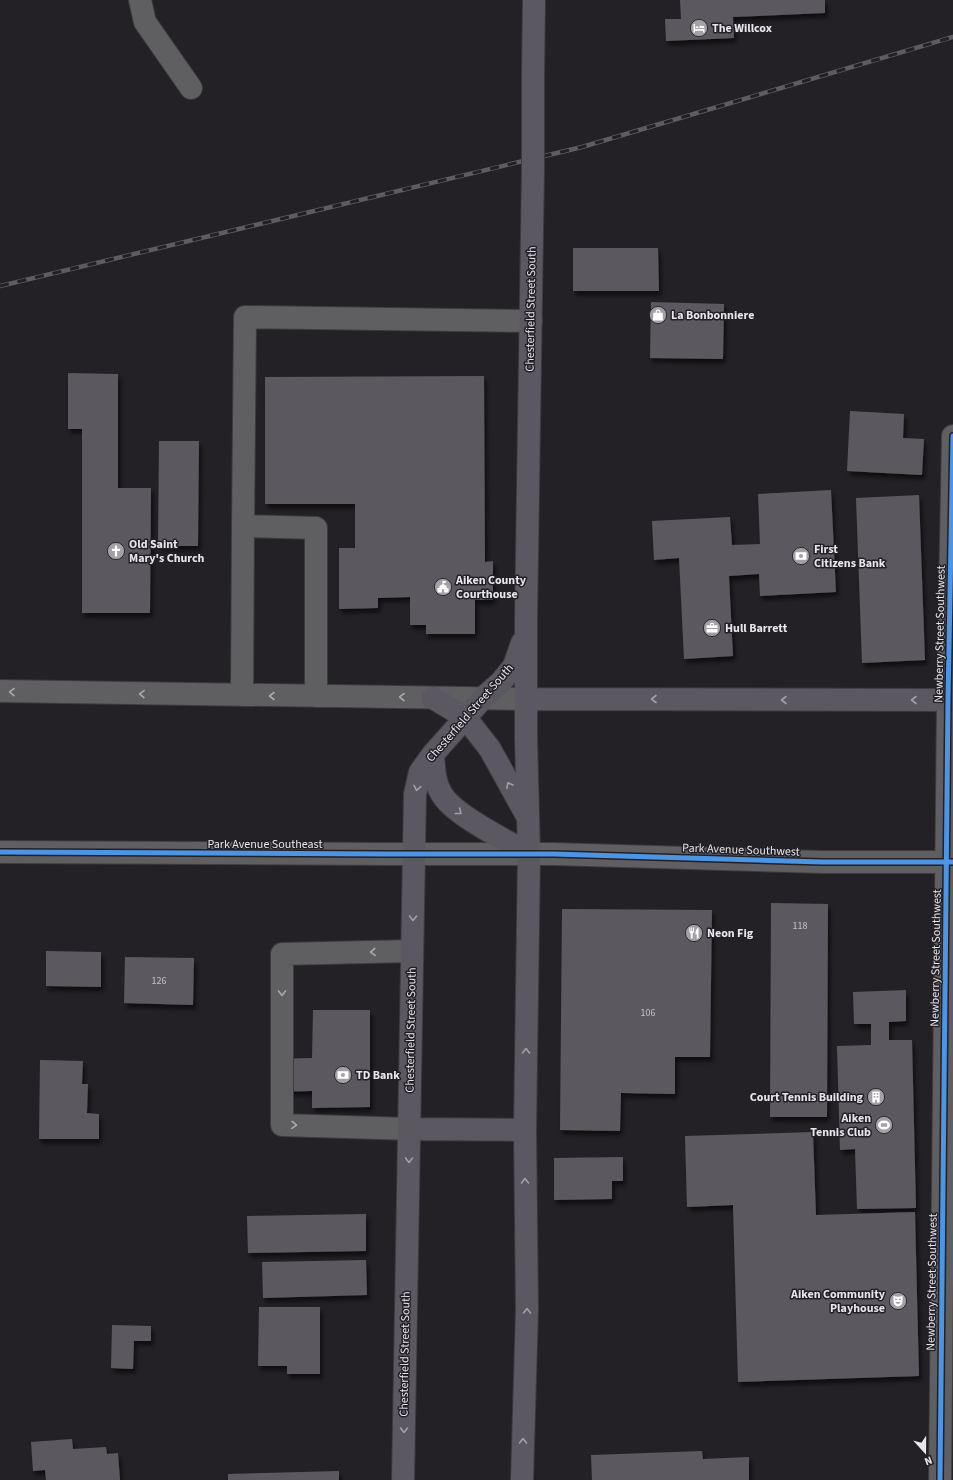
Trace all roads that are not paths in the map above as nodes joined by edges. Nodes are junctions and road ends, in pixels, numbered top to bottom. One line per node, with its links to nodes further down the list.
1 (140, 0): 3 (street)
2 (534, 0): 4 (main road, Chesterfield Street South, bridge)
3 (191, 88)
4 (531, 321): 6 (street); 7 (main road, Chesterfield Street South)
5 (953, 436): 14 (street, Newberry Street Southwest)
6 (242, 526): 9 (street); 10 (street)
7 (526, 618): 12 (main road, Chesterfield Street South); 13 (main road, Chesterfield Street South)
8 (0, 691): 9 (street, one-way to 8)
9 (242, 695): 10 (street, one-way to 9)
10 (316, 696): 11 (street, one-way to 10)
11 (433, 698): 12 (street); 15 (main road)
12 (483, 698): 13 (street); 15 (main road, Chesterfield Street South)
13 (526, 699): 14 (main road, one-way to 13); 17 (main road, Chesterfield Street South)
14 (951, 700): 21 (street, Newberry Street Southwest)
15 (465, 717): 16 (main road, Chesterfield Street South); 17 (main road, one-way to 15)
16 (433, 754): 19 (main road, one-way to 19); 20 (main road, Chesterfield Street South, one-way to 20)
17 (528, 819): 19 (main road, Chesterfield Street South)
18 (0, 852): 20 (street, Park Avenue Southeast)
19 (529, 854): 20 (street, Park Avenue Southeast); 21 (street, Park Avenue Southwest); 24 (main road, Chesterfield Street South, one-way to 19)
20 (414, 855): 22 (main road, Chesterfield Street South, one-way to 22)
21 (950, 862): 27 (street, Newberry Street Southwest)
22 (412, 951): 23 (main road, Chesterfield Street South); 23 (street, one-way to 23)
23 (410, 1129): 24 (main road); 25 (main road, Chesterfield Street South, one-way to 25)
24 (525, 1130): 26 (main road, Chesterfield Street South, one-way to 24)
25 (403, 1480)
26 (522, 1480)
27 (940, 1480)

